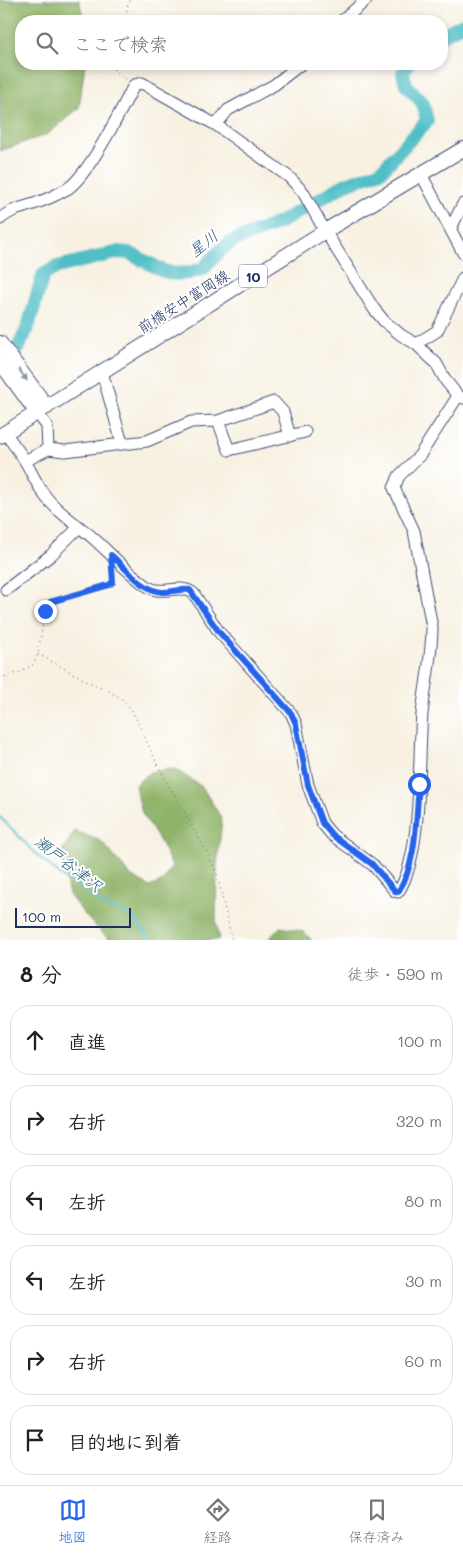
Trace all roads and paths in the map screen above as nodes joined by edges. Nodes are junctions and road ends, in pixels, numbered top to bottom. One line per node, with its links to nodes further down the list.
1 (130, 0): 3 (path)
2 (366, 0): 4 (street)
3 (126, 15)
4 (349, 15)
5 (114, 70): 7 (path)
6 (293, 70): 8 (street)
7 (134, 85): 8 (street); 12 (street)
8 (216, 125): 14 (street)
9 (463, 149): 10 (main road, 前橋安中富岡線 / 10)
10 (420, 174): 13 (street); 14 (main road, 前橋安中富岡線 / 10)
11 (463, 204): 13 (street)
12 (0, 219)
13 (451, 228): 15 (street)
14 (325, 231): 18 (street); 20 (main road, 前橋安中富岡線 / 10)
15 (463, 253)
16 (463, 278): 18 (street)
17 (0, 343): 22 (main road, one-way to 22)
18 (416, 344): 21 (street)
19 (0, 362): 22 (main road)
20 (102, 372): 22 (main road, 前橋安中富岡線 / 10); 27 (street)
21 (460, 397): 31 (street)
22 (42, 410): 25 (main road, 前橋安中富岡線 / 10); 28 (street)
23 (218, 420): 26 (street); 26 (street); 27 (street)
24 (304, 432): 26 (street)
25 (3, 435): 29 (street)
26 (290, 436)
27 (122, 443): 28 (street)
28 (48, 449): 29 (street)
29 (25, 460): 30 (street)
30 (79, 527): 31 (street); 32 (street)
31 (111, 555): 33 (path)
32 (6, 590)
33 (38, 654): 34 (path); 35 (path)
34 (0, 678)
35 (232, 940)

